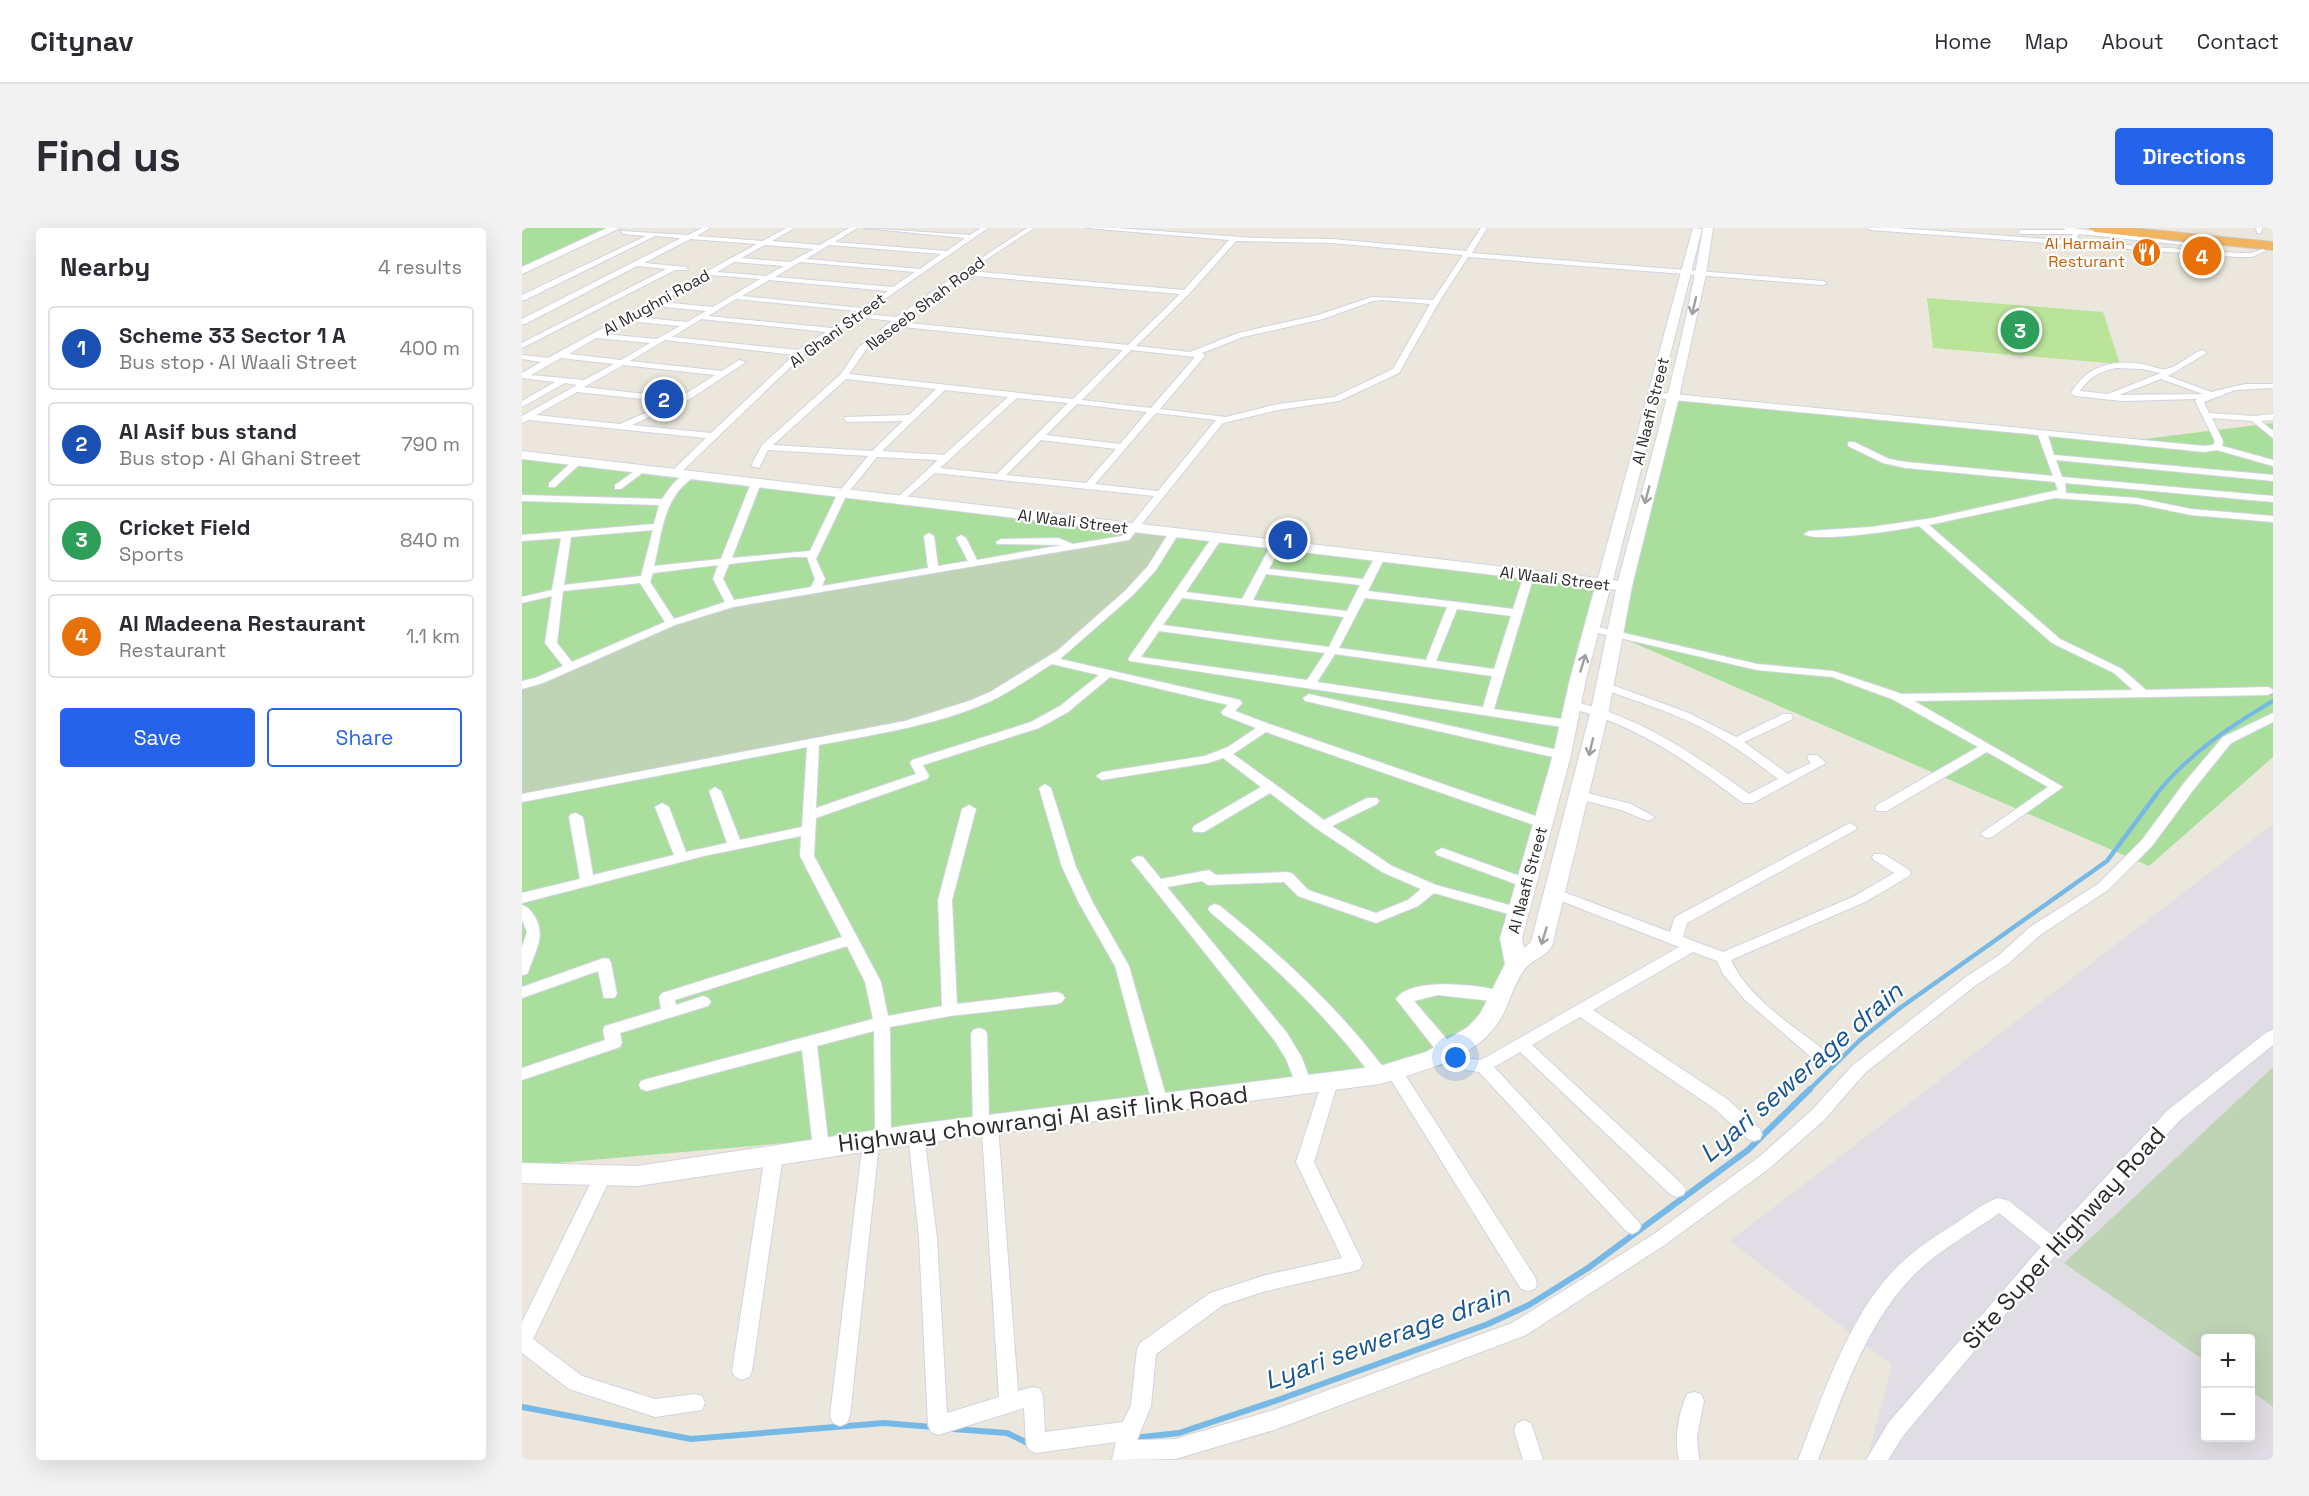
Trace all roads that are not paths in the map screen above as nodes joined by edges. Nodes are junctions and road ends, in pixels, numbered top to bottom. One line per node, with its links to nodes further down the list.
1 (707, 228): 22 (street)
2 (791, 228): 26 (street, Al Mughni Road)
3 (854, 228): 27 (street)
4 (867, 228): 23 (street)
5 (985, 228): 23 (street, Al Ghani Street)
6 (1031, 228): 42 (street, Naseeb Shah Road)
7 (1090, 228): 25 (street)
8 (1485, 228): 33 (street)
9 (1697, 228): 43 (street, Al Naafi Street)
10 (1708, 228): 43 (street, Al Naafi Street)
11 (1870, 228): 28 (street)
12 (1965, 228): 19 (street)
13 (2066, 228): 19 (street)
14 (2095, 228): 30 (highway)
15 (2124, 228): 24 (highway)
16 (2199, 228): 18 (highway)
17 (619, 230): 21 (street); 39 (street)
18 (2259, 230): 20 (highway)
19 (2077, 232): 28 (street); 30 (street)
20 (2273, 232)
21 (654, 234): 22 (street); 50 (street)
22 (689, 237): 26 (street); 36 (street)
23 (972, 237): 32 (street, Al Ghani Street)
24 (2273, 238)
25 (1233, 239): 33 (street); 47 (street)
26 (762, 243): 29 (street); 34 (street, Al Mughni Road)
27 (828, 243): 29 (street); 32 (street)
28 (2080, 244): 30 (street)
29 (820, 247): 35 (street)
30 (2268, 248): 31 (street)
31 (2273, 252)
32 (948, 253): 40 (street, Al Ghani Street)
33 (1469, 254): 43 (street); 52 (street)
34 (733, 260): 35 (street); 41 (street, Al Mughni Road)
35 (795, 262): 40 (street); 44 (street)
36 (636, 264): 37 (street); 48 (street)
37 (672, 268): 38 (street); 51 (street)
38 (686, 269)
39 (522, 271)
40 (922, 271): 46 (street, Al Ghani Street)
41 (710, 273): 44 (street); 53 (street, Al Mughni Road)
42 (962, 273): 47 (street); 59 (street, Naseeb Shah Road)
43 (1694, 273): 45 (street); 88 (street, Al Naafi Street); 90 (street, Al Naafi Street, one-way to 90)
44 (768, 278): 46 (street); 49 (street)
45 (1823, 283)
46 (894, 290): 55 (street, Al Ghani Street)
47 (1186, 292): 67 (street)
48 (570, 297): 51 (street); 60 (street)
49 (734, 297): 54 (street); 55 (street)
50 (522, 298)
51 (609, 300): 66 (street)
52 (1435, 302): 70 (street); 102 (street)
53 (653, 304): 54 (street); 58 (street, Al Mughni Road)
54 (714, 309): 57 (street)
55 (864, 310): 56 (street, Al Ghani Street)
56 (855, 315): 59 (street); 63 (street, Al Ghani Street)
57 (700, 317): 61 (street); 63 (street)
58 (625, 319): 61 (street); 64 (street, Al Mughni Road)
59 (900, 319): 62 (street, Naseeb Shah Road)
60 (522, 322)
61 (687, 324): 65 (street)
62 (892, 324): 67 (street); 79 (street, Naseeb Shah Road)
63 (833, 330): 69 (street, Al Ghani Street)
64 (596, 336): 65 (street); 71 (street, Al Mughni Road)
65 (661, 340): 69 (street); 74 (street)
66 (522, 346)
67 (1128, 347): 70 (street); 93 (street)
68 (2202, 352): 77 (street)
69 (800, 353): 106 (street, Al Ghani Street)
70 (1190, 354): 95 (street)
71 (560, 355): 73 (street, Al Mughni Road); 74 (street)
72 (522, 357): 73 (street)
73 (550, 361): 78 (street, Al Mughni Road)
74 (622, 362): 76 (street); 82 (street)
75 (742, 362): 76 (street)
76 (724, 374): 92 (street)
77 (2164, 374): 89 (street); 91 (street); 91 (street)
78 (522, 376): 81 (street)
79 (844, 376): 85 (street); 109 (street, Naseeb Shah Road)
80 (2273, 376): 83 (street)
81 (563, 381): 82 (street); 94 (street)
82 (585, 383): 86 (street)
83 (2254, 385): 84 (street); 89 (street)
84 (2273, 386)
85 (943, 387): 87 (street); 98 (street)
86 (576, 389): 92 (street); 99 (street)
87 (1015, 395): 93 (street); 115 (street)
88 (1653, 395): 90 (street); 160 (street, Al Naafi Street)
89 (2210, 395): 91 (street); 96 (street)
90 (1673, 397): 104 (street); 161 (street, Al Naafi Street, one-way to 161)
91 (2106, 397)
92 (680, 400): 103 (street)
93 (1073, 401): 95 (street); 107 (street)
94 (522, 404)
95 (1154, 410): 102 (street); 110 (street)
96 (2205, 415): 101 (street); 111 (street)
97 (2273, 417): 101 (street)
98 (911, 418): 100 (street); 112 (street)
99 (524, 419): 103 (street)
100 (848, 419)
101 (2254, 419): 105 (street)
102 (1220, 421): 131 (street)
103 (621, 427): 106 (street)
104 (2042, 433): 111 (street); 114 (street)
105 (2273, 435)
106 (713, 436): 121 (street, Al Ghani Street)
107 (1038, 437): 110 (street); 123 (street)
108 (1851, 444): 124 (street)
109 (765, 447): 112 (street); 118 (street, Naseeb Shah Road)
110 (1122, 447): 128 (street)
111 (2217, 447): 117 (street)
112 (876, 452): 115 (street); 130 (street)
113 (522, 455): 116 (street, Al Waali Street)
114 (2051, 457): 124 (street); 125 (street)
115 (946, 459): 120 (street)
116 (578, 462): 119 (street, Al Waali Street); 127 (street)
117 (2273, 463)
118 (756, 466)
119 (642, 469): 121 (street, Al Waali Street); 129 (street)
120 (933, 470): 123 (street); 135 (street)
121 (675, 473): 122 (street, Al Waali Street)
122 (691, 475): 126 (street, Al Waali Street); 136 (street)
123 (999, 477): 128 (street)
124 (2059, 480): 132 (street); 134 (street)
125 (2273, 480)
126 (756, 483): 130 (street, Al Waali Street); 153 (street)
127 (552, 485)
128 (1088, 487): 131 (street)
129 (618, 488)
130 (843, 493): 135 (street, Al Waali Street); 151 (street)
131 (1159, 494): 140 (street)
132 (2055, 495): 137 (street); 138 (street)
133 (522, 498): 136 (street)
134 (2273, 499)
135 (900, 500): 140 (street, Al Waali Street)
136 (665, 502): 139 (street)
137 (2273, 519)
138 (1922, 524): 142 (street); 186 (street)
139 (658, 527): 143 (street); 157 (street)
140 (1131, 528): 141 (street, Al Waali Street); 150 (street)
141 (1174, 533): 147 (street, Al Waali Street); 177 (street)
142 (1809, 534)
143 (566, 535): 145 (street); 163 (street)
144 (930, 536): 155 (street)
145 (522, 538)
146 (961, 538): 154 (street)
147 (1217, 538): 149 (street, Al Waali Street); 164 (street)
148 (1001, 542): 150 (street)
149 (1276, 545): 152 (street, Al Waali Street); 156 (street)
150 (1075, 546): 154 (street)
151 (813, 554): 153 (street); 162 (street)
152 (1380, 556): 158 (street, Al Waali Street); 159 (street)
153 (725, 562): 157 (street); 168 (street)
154 (974, 563): 155 (street)
155 (933, 570): 162 (street)
156 (1263, 571): 159 (street); 167 (street)
157 (647, 574): 163 (street); 172 (street)
158 (1529, 575): 160 (street, Al Waali Street); 170 (street)
159 (1367, 583): 165 (street)
160 (1603, 584): 161 (street, Al Waali Street); 174 (street, Al Naafi Street)
161 (1623, 586): 175 (street, Al Naafi Street)
162 (815, 590): 168 (street)
163 (557, 591): 166 (street); 179 (street)
164 (1179, 594): 167 (street); 173 (street)
165 (1362, 594): 169 (street); 171 (street)
166 (522, 600)
167 (1246, 602): 171 (street)
168 (731, 604): 172 (street)
169 (1453, 605): 170 (street); 178 (street)
170 (1517, 613): 181 (street)
171 (1351, 615): 176 (street)
172 (671, 623): 179 (street)
173 (1156, 627): 176 (street); 182 (street)
174 (1594, 629): 175 (street); 189 (street, Al Naafi Street, one-way to 174)
175 (1613, 634): 184 (street, Al Naafi Street); 188 (street)
176 (1332, 651): 178 (street); 182 (street)
177 (1051, 660): 180 (street); 196 (street)
178 (1430, 663): 181 (street)
179 (570, 667): 183 (street)
180 (1108, 673): 195 (street); 215 (street)
181 (1499, 673): 191 (street)
182 (1310, 684): 191 (street)
183 (522, 686)
184 (1604, 686): 190 (street, Al Naafi Street); 197 (street)
185 (2268, 691): 186 (street)
186 (2143, 693): 188 (street)
187 (1309, 698): 200 (street)
188 (1899, 698): 198 (street)
189 (1573, 705): 190 (street); 194 (street, Al Naafi Street)
190 (1600, 710): 203 (street); 207 (street, Al Naafi Street, one-way to 207)
191 (1487, 712): 194 (street)
192 (1787, 717): 197 (street)
193 (2273, 717): 281 (street)
194 (1568, 724): 200 (street, Al Naafi Street)
195 (1265, 727): 199 (street); 216 (street)
196 (813, 742): 208 (street); 215 (street)
197 (1735, 742): 203 (street)
198 (1987, 747): 211 (street); 220 (street)
199 (1224, 753): 202 (street); 204 (street)
200 (1562, 755): 216 (street, Al Naafi Street)
201 (1813, 758): 203 (street)
202 (1102, 776)
203 (1787, 780)
204 (1270, 787): 217 (street); 219 (street)
205 (1045, 788): 262 (street)
206 (715, 791): 221 (street)
207 (1580, 795): 214 (street); 230 (street, Al Naafi Street)
208 (522, 798)
209 (1372, 801): 217 (street)
210 (662, 807): 223 (street)
211 (1882, 808)
212 (969, 809): 246 (street)
213 (576, 817): 226 (street)
214 (1648, 817)
215 (810, 823): 221 (street); 235 (street)
216 (1542, 823): 227 (street, Al Naafi Street)
217 (1322, 825): 229 (street)
218 (1850, 828): 236 (street)
219 (1199, 829)
220 (1987, 834)
221 (735, 845): 223 (street)
222 (1442, 852): 227 (street)
223 (681, 857): 226 (street)
224 (1879, 857): 238 (street)
225 (1138, 860): 228 (street)
226 (587, 880): 231 (street)
227 (1526, 883): 234 (street, Al Naafi Street)
228 (1158, 884): 229 (street); 261 (street)
229 (1431, 888): 234 (street)
230 (1556, 894): 236 (street); 239 (street, Al Naafi Street, one-way to 239)
231 (522, 898)
232 (1215, 909): 257 (street)
233 (522, 910): 240 (street)
234 (1518, 912): 239 (street, Al Naafi Street)
235 (851, 940): 248 (street); 249 (street)
236 (1675, 940): 237 (street)
237 (1692, 946): 238 (street); 247 (street)
238 (1723, 958): 255 (street)
239 (1516, 964): 243 (street, Highway chowrangi Al asif link Road)
240 (522, 970)
241 (522, 993): 242 (street)
242 (609, 994)
243 (1500, 996): 254 (street, Highway chowrangi Al asif link Road); 254 (street)
244 (1057, 998): 246 (street)
245 (703, 1002): 248 (street)
246 (950, 1010): 249 (street)
247 (1581, 1010): 253 (street); 265 (street)
248 (669, 1012): 258 (street)
249 (882, 1023): 251 (street); 266 (street)
250 (979, 1034): 263 (street)
251 (809, 1042): 260 (street); 267 (street)
252 (2270, 1042): 273 (street, Site Super Highway Road)
253 (1521, 1044): 256 (street); 271 (street)
254 (1445, 1050): 256 (street); 257 (street, Highway chowrangi Al asif link Road)
255 (1818, 1054)
256 (1483, 1066): 272 (street)
257 (1387, 1073): 259 (street, Highway chowrangi Al asif link Road); 274 (street)
258 (522, 1074)
259 (1330, 1082): 261 (street, Highway chowrangi Al asif link Road); 281 (street)
260 (647, 1085)
261 (1304, 1085): 262 (street, Highway chowrangi Al asif link Road)
262 (1160, 1103): 263 (street, Highway chowrangi Al asif link Road)
263 (986, 1125): 264 (street, Highway chowrangi Al asif link Road); 278 (street)
264 (916, 1134): 266 (street, Highway chowrangi Al asif link Road); 278 (street)
265 (1754, 1134)
266 (877, 1140): 267 (street, Highway chowrangi Al asif link Road); 279 (street)
267 (820, 1148): 268 (street, Highway chowrangi Al asif link Road)
268 (774, 1155): 270 (street, Highway chowrangi Al asif link Road); 275 (street)
269 (522, 1173): 270 (street, Highway chowrangi Al asif link Road)
270 (603, 1175): 277 (street)
271 (1677, 1190)
272 (1632, 1226)
273 (2053, 1246): 284 (street); 285 (street, Site Super Highway Road)
274 (1528, 1283)
275 (742, 1371)
276 (1694, 1401): 283 (street)
277 (695, 1403)
278 (1009, 1404): 281 (street)
279 (840, 1416)
280 (1524, 1430): 282 (street)
281 (1126, 1445)
282 (1533, 1460)
283 (1689, 1460)
284 (1808, 1460)
285 (1876, 1460)

